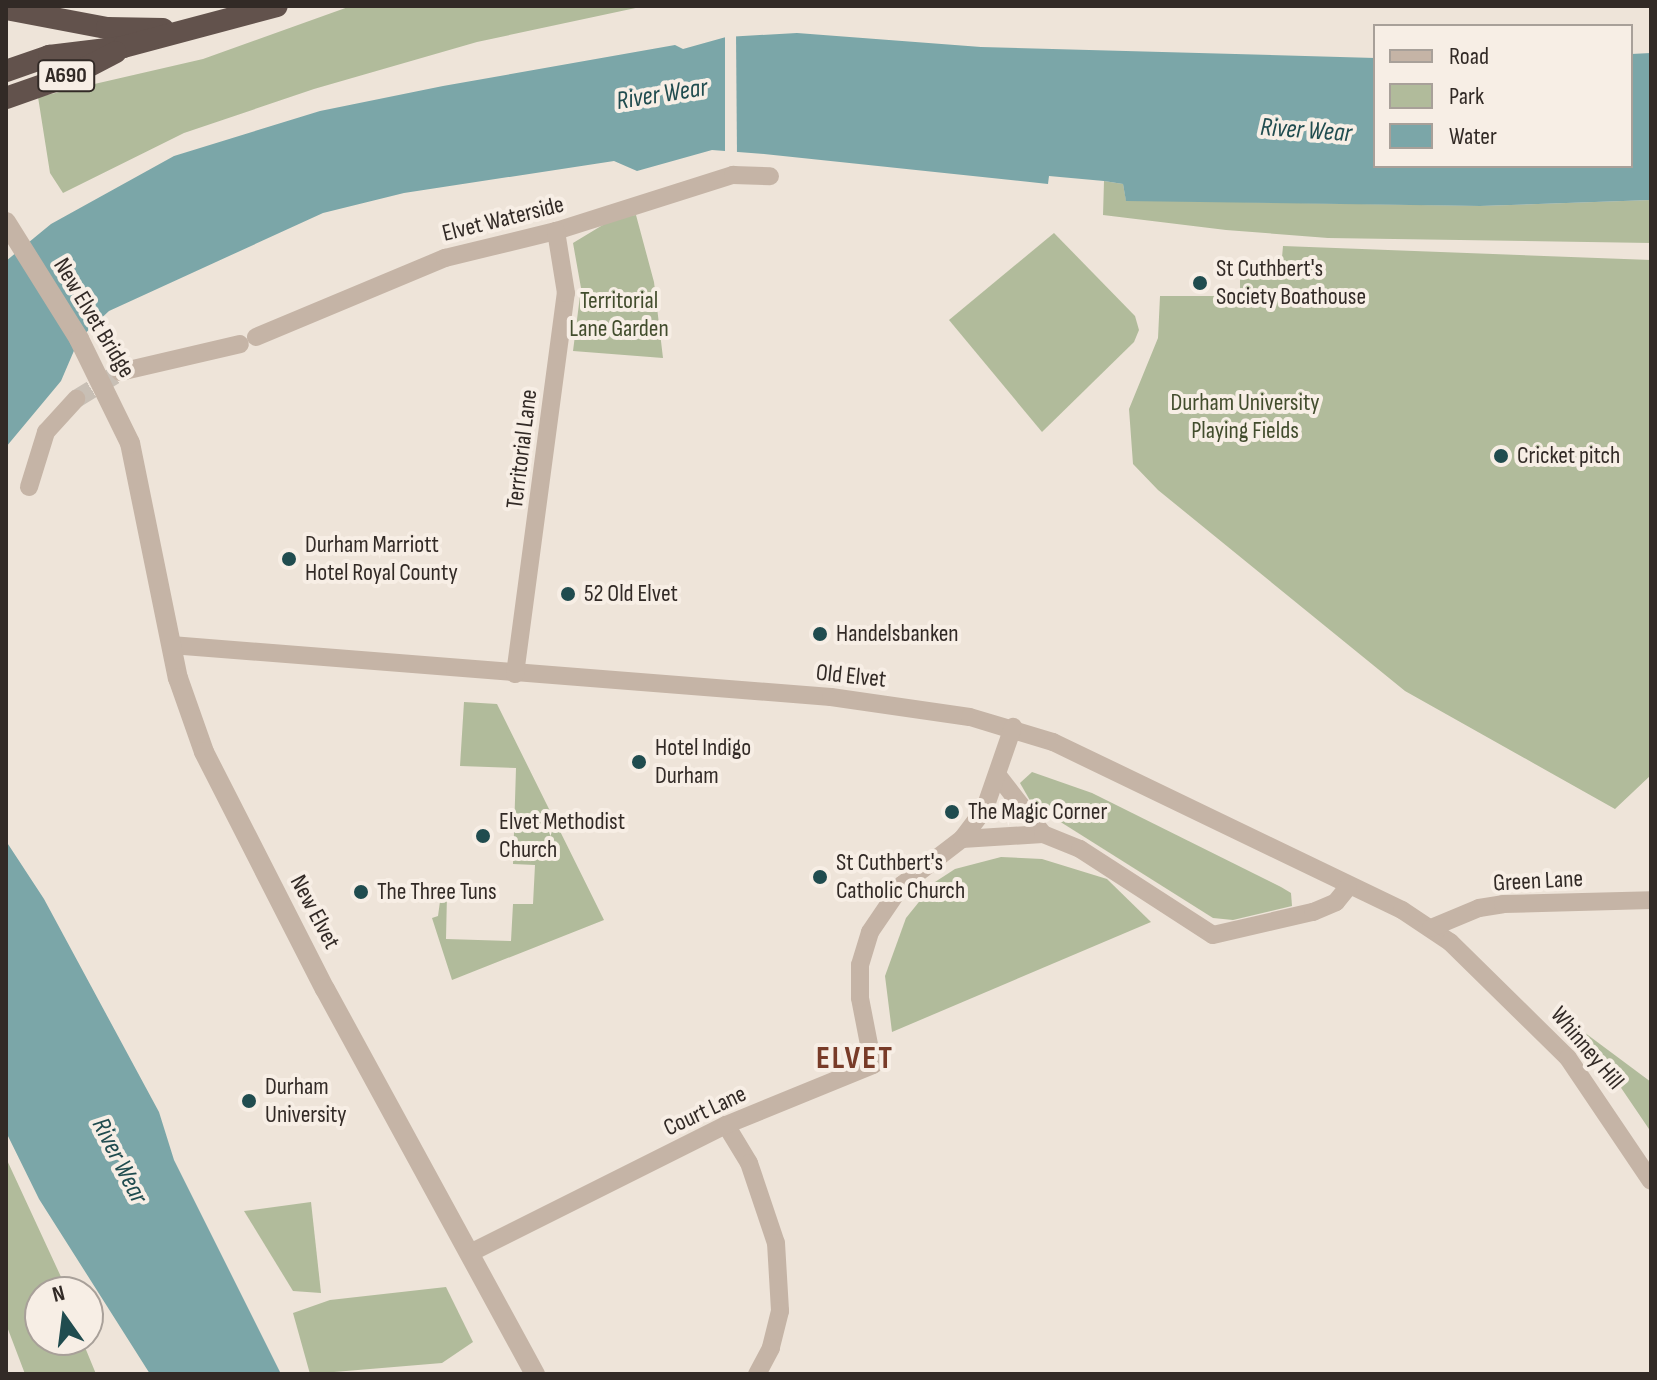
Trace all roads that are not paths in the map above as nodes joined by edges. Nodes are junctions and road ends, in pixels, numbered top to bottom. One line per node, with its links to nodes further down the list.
1 (277, 6): 3 (highway, A690)
2 (6, 9): 3 (highway, A690)
3 (192, 30): 4 (highway, A690)
4 (123, 47): 5 (highway, A690); 6 (highway, A690)
5 (6, 71)
6 (6, 98)
7 (770, 176): 9 (street, Elvet Waterside)
8 (6, 222): 12 (street, New Elvet Bridge, bridge)
9 (556, 231): 10 (street, Elvet Waterside); 15 (street, Territorial Lane)
10 (120, 372)
11 (76, 399): 13 (street)
12 (130, 443): 14 (street, New Elvet)
13 (29, 487)
14 (171, 645): 15 (street, Old Elvet); 26 (street, New Elvet)
15 (515, 674): 16 (street, Old Elvet)
16 (1013, 727): 17 (street); 20 (street, Old Elvet)
17 (999, 777): 18 (street); 19 (street)
18 (1043, 834): 19 (street); 20 (street)
19 (962, 839): 24 (street, Court Lane)
20 (1348, 887): 22 (street, Old Elvet)
21 (1651, 900): 22 (street, Green Lane)
22 (1431, 928): 23 (street, Old Elvet)
23 (1469, 958): 25 (street, Whinney Hill)
24 (726, 1125): 26 (street, Court Lane); 28 (street)
25 (1651, 1181)
26 (470, 1253): 27 (street, New Elvet)
27 (535, 1374)
28 (757, 1374)

